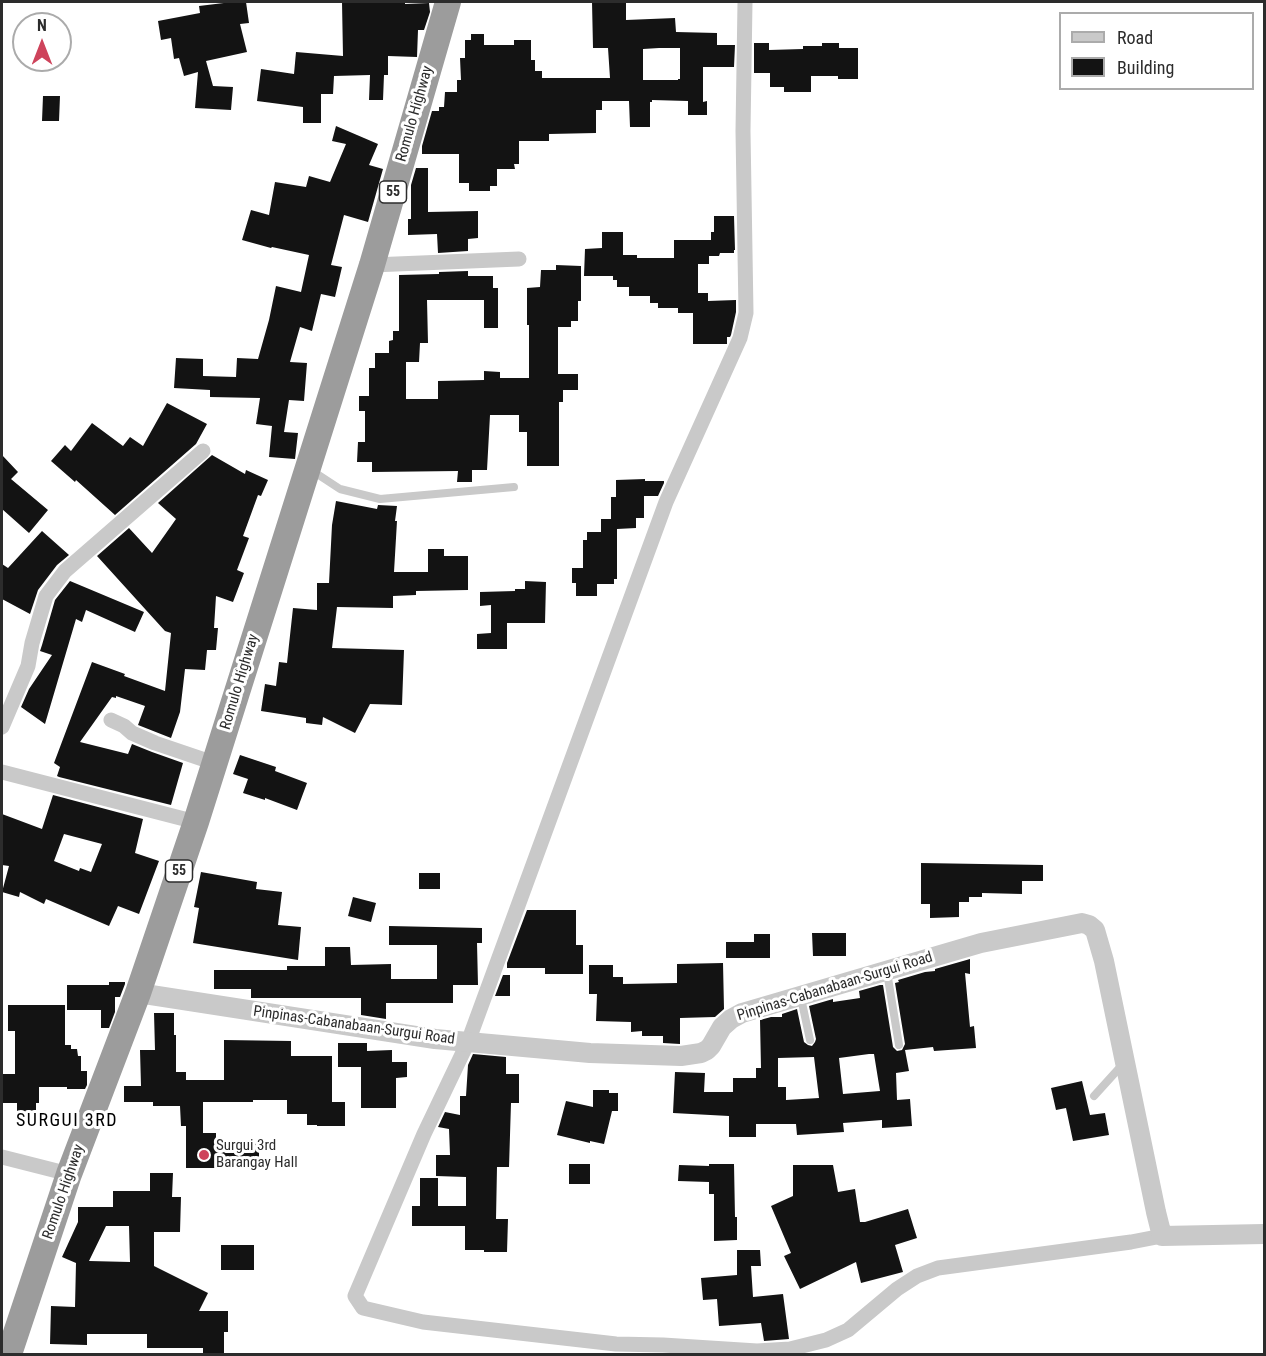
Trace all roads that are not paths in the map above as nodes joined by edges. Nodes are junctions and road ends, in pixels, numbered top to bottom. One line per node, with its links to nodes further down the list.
1 (448, 2): 4 (highway, Romulo Highway / 55)
2 (745, 2): 17 (street)
3 (519, 259): 4 (street)
4 (372, 265): 6 (highway, Romulo Highway / 55)
5 (203, 451): 9 (street)
6 (307, 467): 7 (lane); 10 (highway, Romulo Highway / 55)
7 (514, 487)
8 (111, 720): 10 (street)
9 (2, 727)
10 (214, 763): 12 (highway, Romulo Highway / 55)
11 (2, 772): 12 (street)
12 (195, 822): 14 (highway, Romulo Highway / 55)
13 (887, 971): 15 (street, Pinpinas-Cabanabaan-Surgui Road); 18 (lane); 19 (street, Pinpinas-Cabanabaan-Surgui Road)
14 (138, 993): 17 (street, Pinpinas-Cabanabaan-Surgui Road); 22 (highway, Romulo Highway / 55)
15 (800, 996): 16 (lane); 17 (street, Pinpinas-Cabanabaan-Surgui Road)
16 (810, 1041)
17 (468, 1042): 24 (street)
18 (899, 1045)
19 (1124, 1062): 20 (lane); 24 (street, Pinpinas-Cabanabaan-Surgui Road)
20 (1094, 1096)
21 (2, 1157): 22 (street)
22 (69, 1174): 25 (highway, Romulo Highway / 55)
23 (1264, 1234): 24 (street)
24 (1162, 1236)
25 (9, 1354)

